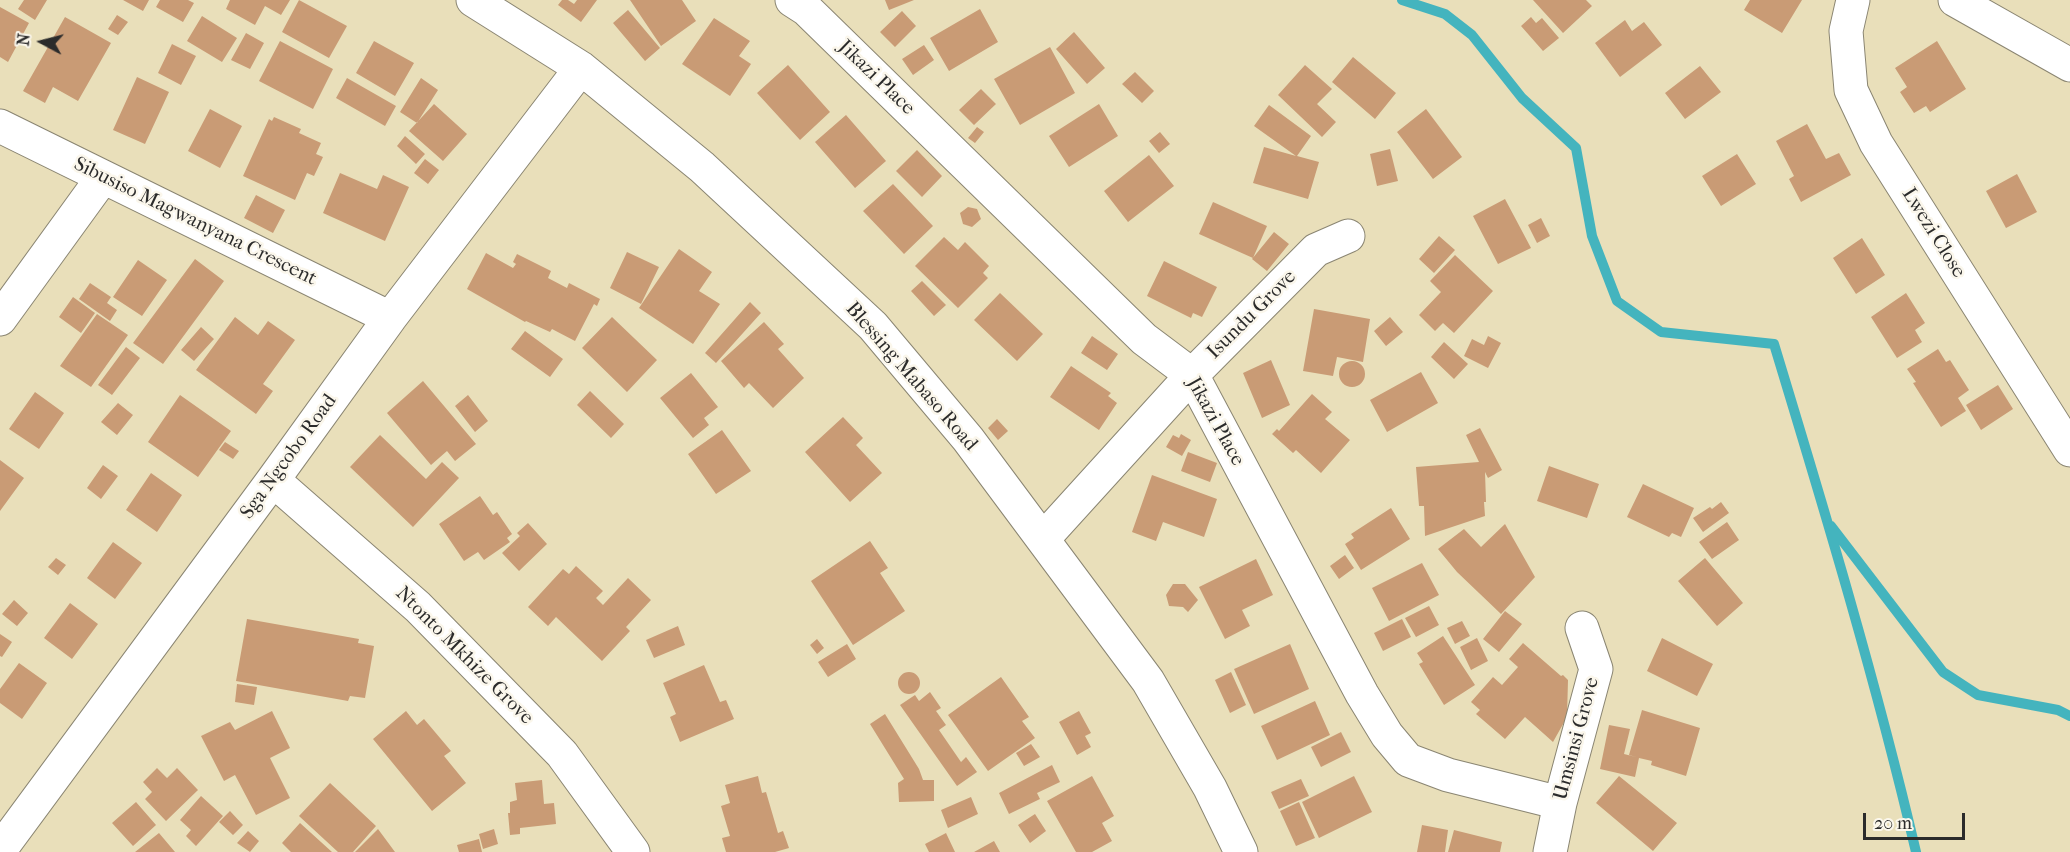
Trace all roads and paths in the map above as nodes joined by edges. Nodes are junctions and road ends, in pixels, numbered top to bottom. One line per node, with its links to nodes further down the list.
1 (473, 0): 6 (street, Blessing Mabaso Road)
2 (1853, 0): 13 (street, Lwezi Close)
3 (1955, 0): 5 (street)
4 (803, 3): 12 (street, Jikazi Place)
5 (2070, 65)
6 (581, 68): 10 (street, Sga Ngcobo Road); 15 (street, Blessing Mabaso Road)
7 (0, 126): 8 (street, Sibusiso Magwanyana Crescent)
8 (103, 177): 10 (street, Sibusiso Magwanyana Crescent); 11 (street)
9 (1348, 236): 12 (street, Isundu Grove)
10 (390, 318): 14 (street, Sga Ngcobo Road)
11 (0, 319)
12 (1192, 375): 15 (street, Isundu Grove); 17 (street, Jikazi Place)
13 (2070, 450)
14 (273, 480): 18 (street, Sga Ngcobo Road); 19 (street, Ntonto Mkhize Grove)
15 (1043, 539): 20 (street, Blessing Mabaso Road)
16 (1582, 628): 17 (street, Umsinsi Grove)
17 (1560, 803): 21 (street, Umsinsi Grove)
18 (0, 850)
19 (633, 852)
20 (1241, 852)
21 (1550, 852)

